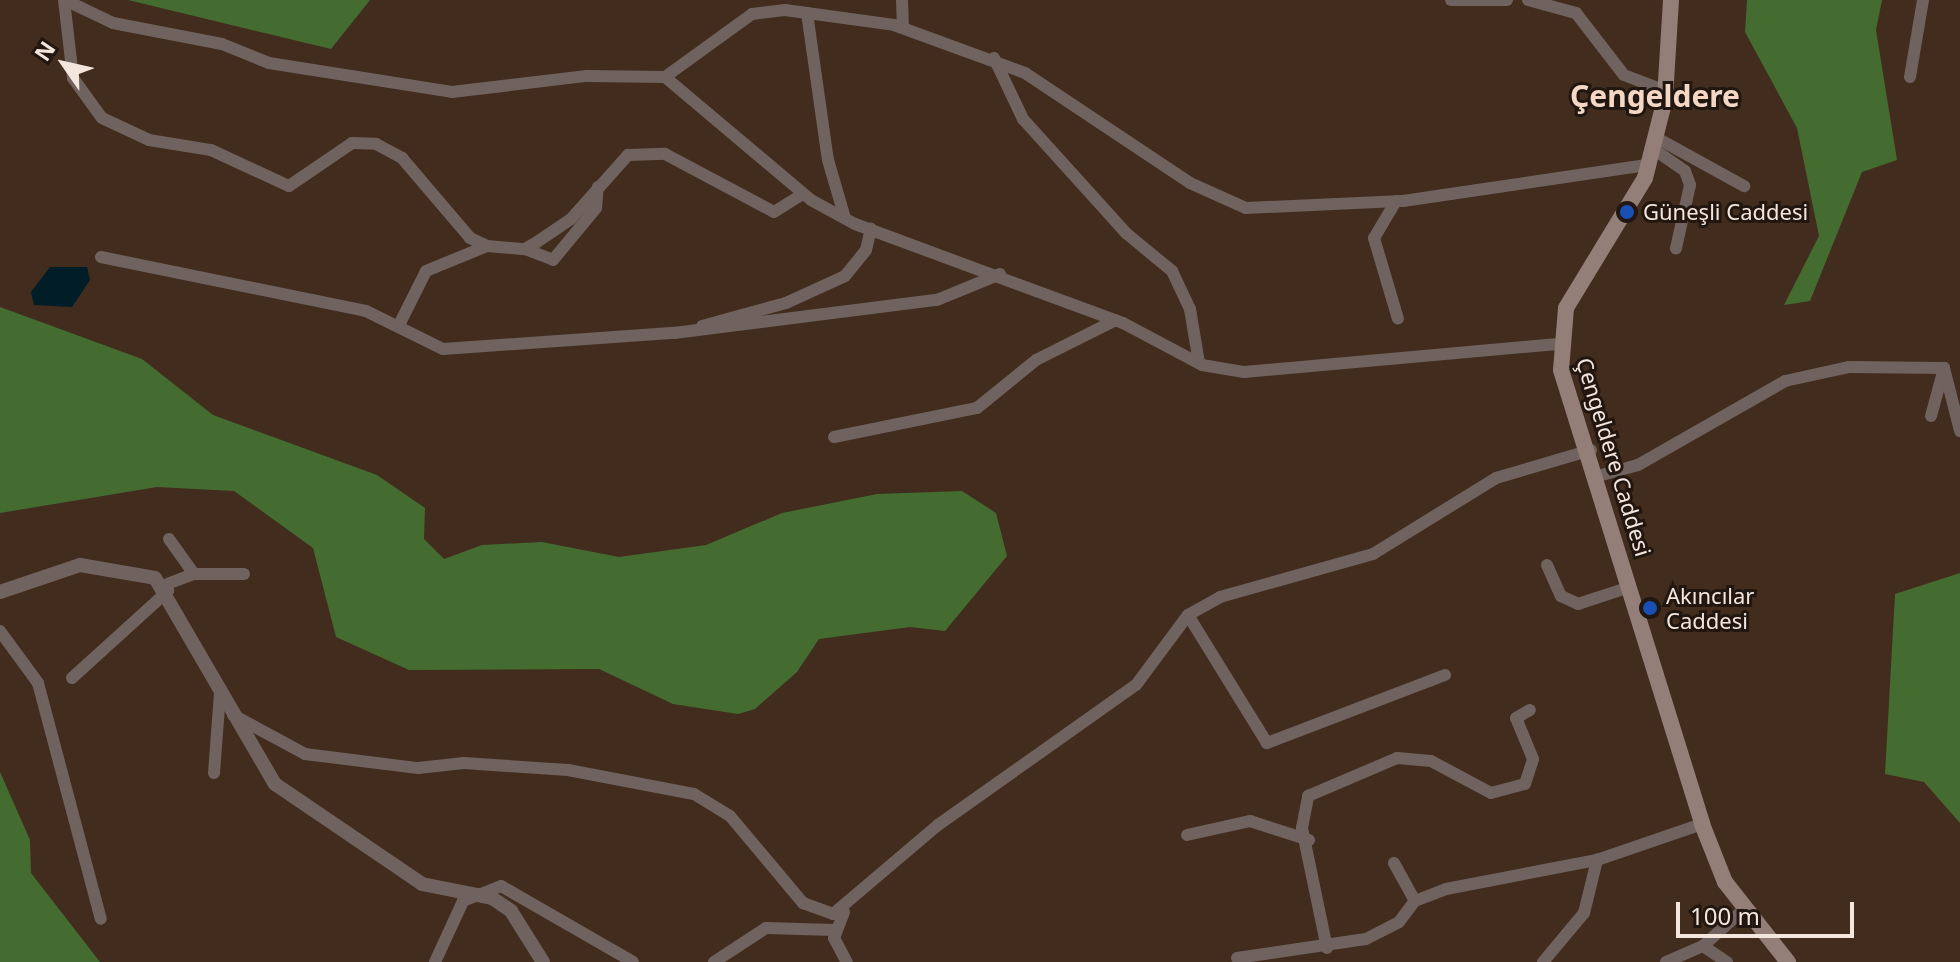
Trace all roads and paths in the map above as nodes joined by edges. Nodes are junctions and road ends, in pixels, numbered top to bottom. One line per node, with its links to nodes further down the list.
1 (64, 0): 11 (street); 22 (street)
2 (902, 0): 9 (street)
3 (1451, 0): 4 (street)
4 (1507, 0)
5 (1528, 0): 13 (street)
6 (1671, 0): 13 (main road, Çengeldere Caddesi)
7 (1923, 0): 12 (street)
8 (807, 13): 9 (street); 11 (street); 20 (street)
9 (903, 27): 10 (street)
10 (994, 58): 19 (street); 32 (street)
11 (665, 77): 18 (street)
12 (1910, 77)
13 (1666, 91): 14 (main road, Çengeldere Caddesi)
14 (1654, 143): 15 (main road, Çengeldere Caddesi); 17 (street); 23 (street)
15 (1648, 165): 19 (street); 31 (main road, Çengeldere Caddesi)
16 (599, 184): 18 (street); 24 (street); 24 (street)
17 (1744, 186)
18 (803, 194): 20 (street)
19 (1396, 201): 27 (street)
20 (845, 218): 21 (street)
21 (871, 229): 26 (street); 30 (street)
22 (487, 246): 24 (street); 29 (street)
23 (1676, 248)
24 (525, 249)
25 (101, 257): 29 (street)
26 (1000, 274): 28 (street); 30 (street)
27 (1398, 319)
28 (1116, 320): 32 (street); 37 (street)
29 (399, 325): 30 (street)
30 (696, 329)
31 (1558, 344): 32 (street); 38 (main road, Çengeldere Caddesi)
32 (1199, 363)
33 (1944, 368): 34 (street); 35 (street); 39 (street)
34 (1956, 399): 36 (street)
35 (1931, 416)
36 (1960, 431)
37 (834, 437)
38 (1591, 450): 39 (main road, Çengeldere Caddesi); 47 (street)
39 (1598, 476): 44 (main road, Çengeldere Caddesi)
40 (169, 539): 42 (street)
41 (1547, 565): 44 (street)
42 (194, 574): 43 (street); 45 (street)
43 (244, 574)
44 (1630, 587): 55 (main road, Çengeldere Caddesi)
45 (165, 588): 46 (street); 50 (street); 51 (street)
46 (0, 592)
47 (1188, 615): 49 (street); 63 (street)
48 (0, 631): 64 (street)
49 (1445, 675)
50 (72, 678)
51 (220, 693): 53 (street); 54 (street)
52 (1530, 710): 57 (street)
53 (230, 714): 60 (street); 63 (street)
54 (214, 773)
55 (1702, 824): 58 (street); 62 (main road, Çengeldere Caddesi)
56 (1187, 835): 57 (street)
57 (1309, 840): 67 (street)
58 (1597, 860): 61 (street); 74 (street)
59 (1394, 863): 61 (street)
60 (481, 891): 69 (street); 70 (street); 71 (street)
61 (1415, 901): 67 (street)
62 (1743, 910): 66 (street); 77 (main road, Çengeldere Caddesi)
63 (844, 912): 65 (street)
64 (101, 919)
65 (834, 930): 72 (street); 73 (street)
66 (1703, 946): 75 (street); 76 (street)
67 (1327, 948): 68 (street)
68 (1237, 958)
69 (435, 962)
70 (543, 962)
71 (633, 962)
72 (714, 962)
73 (847, 962)
74 (1543, 962)
75 (1666, 962)
76 (1727, 962)
77 (1788, 962)

